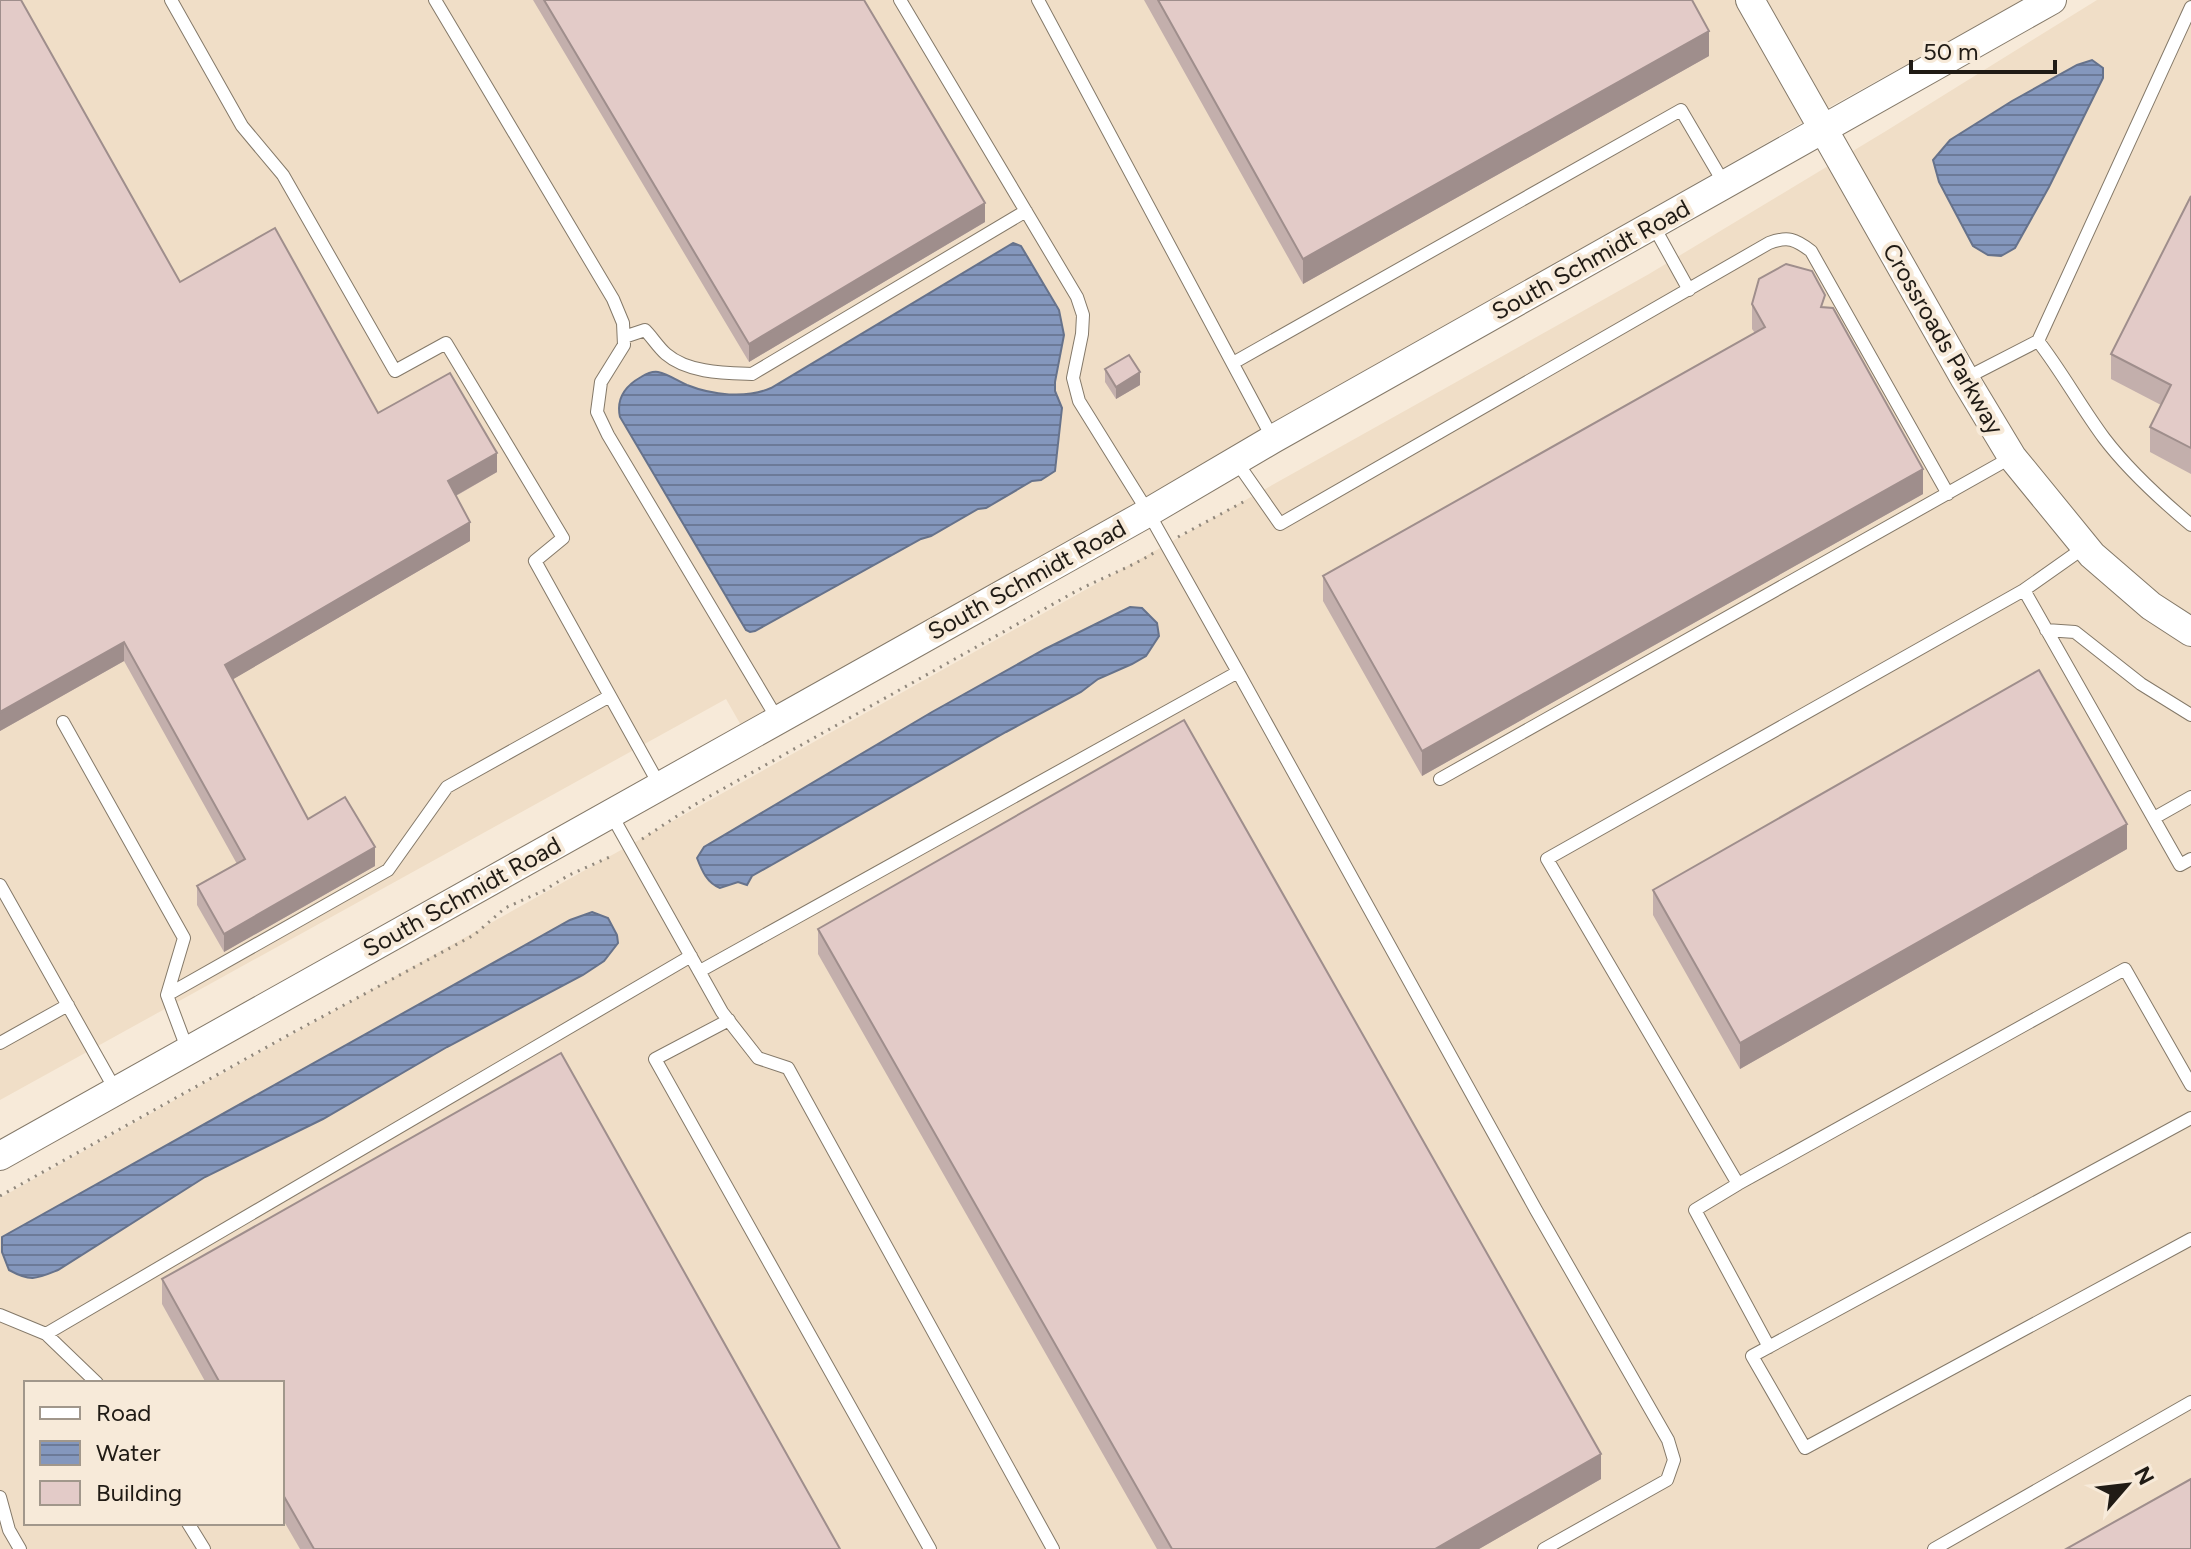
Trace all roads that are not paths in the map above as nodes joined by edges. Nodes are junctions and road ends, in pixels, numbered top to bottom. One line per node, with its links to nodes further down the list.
1 (171, 0): 28 (lane)
2 (435, 0): 13 (lane)
3 (900, 0): 10 (lane)
4 (1038, 0): 15 (lane)
5 (1750, 0): 8 (street, Crossroads Parkway)
6 (2052, 0): 8 (street, South Schmidt Road)
7 (2190, 3): 14 (lane)
8 (1824, 130): 9 (street, South Schmidt Road); 16 (street, Crossroads Parkway)
9 (1725, 185): 11 (street, South Schmidt Road); 15 (lane)
10 (1026, 211): 13 (lane); 21 (lane)
11 (1653, 225): 12 (lane); 17 (street, South Schmidt Road)
12 (1689, 290): 19 (lane); 20 (lane)
13 (624, 337): 30 (lane)
14 (2038, 341): 16 (lane); 22 (lane)
15 (1233, 363): 17 (lane)
16 (1965, 379): 18 (street, Crossroads Parkway)
17 (1273, 439): 19 (street, South Schmidt Road)
18 (2012, 457): 20 (lane); 23 (street, Crossroads Parkway)
19 (1236, 461): 21 (street, South Schmidt Road)
20 (1948, 494): 32 (lane)
21 (1148, 512): 27 (lane); 30 (street, South Schmidt Road)
22 (2191, 525)
23 (2085, 547): 24 (lane); 26 (street, Crossroads Parkway)
24 (2024, 590): 25 (lane); 50 (lane)
25 (2046, 630): 29 (lane); 36 (lane)
26 (2191, 632)
27 (1238, 672): 40 (lane); 63 (lane)
28 (610, 696): 33 (lane); 41 (lane)
29 (2191, 715)
30 (778, 720): 33 (street, South Schmidt Road)
31 (63, 722): 41 (lane)
32 (1440, 779)
33 (660, 786): 35 (street, South Schmidt Road)
34 (2191, 797): 36 (lane)
35 (611, 814): 39 (lane); 45 (street, South Schmidt Road)
36 (2154, 818): 37 (lane)
37 (2191, 859)
38 (0, 885): 42 (lane)
39 (691, 956): 40 (lane); 53 (lane)
40 (700, 971): 43 (lane)
41 (167, 995): 45 (lane)
42 (68, 1005): 44 (lane); 47 (lane)
43 (729, 1020): 61 (lane); 62 (lane)
44 (0, 1043)
45 (188, 1051): 47 (street, South Schmidt Road)
46 (2191, 1085): 50 (lane)
47 (116, 1091): 49 (street, South Schmidt Road)
48 (2191, 1118): 54 (lane)
49 (0, 1156)
50 (1738, 1184): 54 (lane)
51 (2191, 1239): 54 (lane)
52 (0, 1315): 53 (lane)
53 (46, 1334): 55 (lane)
54 (1769, 1347)
55 (95, 1381)
56 (2191, 1402): 64 (lane)
57 (0, 1497): 59 (lane)
58 (189, 1525): 60 (lane)
59 (20, 1549)
60 (204, 1549)
61 (930, 1549)
62 (1053, 1549)
63 (1544, 1549)
64 (1934, 1549)

